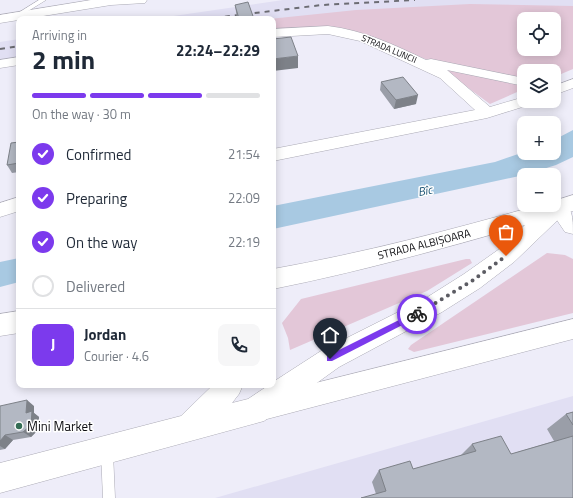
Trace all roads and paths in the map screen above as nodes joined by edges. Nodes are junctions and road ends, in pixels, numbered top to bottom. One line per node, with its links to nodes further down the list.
1 (43, 0): 4 (lane)
2 (138, 0): 3 (main road); 6 (main road)
3 (73, 13): 5 (main road)
4 (27, 16)
5 (60, 16)
6 (93, 16)
7 (0, 18): 8 (main road)
8 (16, 26)
9 (276, 33): 10 (street, STRADA LUNCII)
10 (413, 59): 13 (street); 18 (street, STRADA LUNCII)
11 (16, 61): 12 (street)
12 (0, 64)
13 (517, 81)
14 (573, 84): 15 (street); 16 (street)
15 (561, 85)
16 (561, 88)
17 (517, 104): 18 (street)
18 (488, 113): 19 (street)
19 (276, 154)
20 (16, 205): 22 (street)
21 (565, 205): 23 (main road); 24 (main road, STRADA ALBIȘOARA); 29 (main road)
22 (0, 210)
23 (573, 226)
24 (276, 278)
25 (16, 322): 26 (main road)
26 (0, 325)
27 (573, 329): 29 (street)
28 (228, 388): 30 (main road)
29 (254, 411): 30 (main road)
30 (189, 428): 31 (main road)
31 (107, 449): 32 (main road); 33 (lane)
32 (0, 478)
33 (109, 498)

